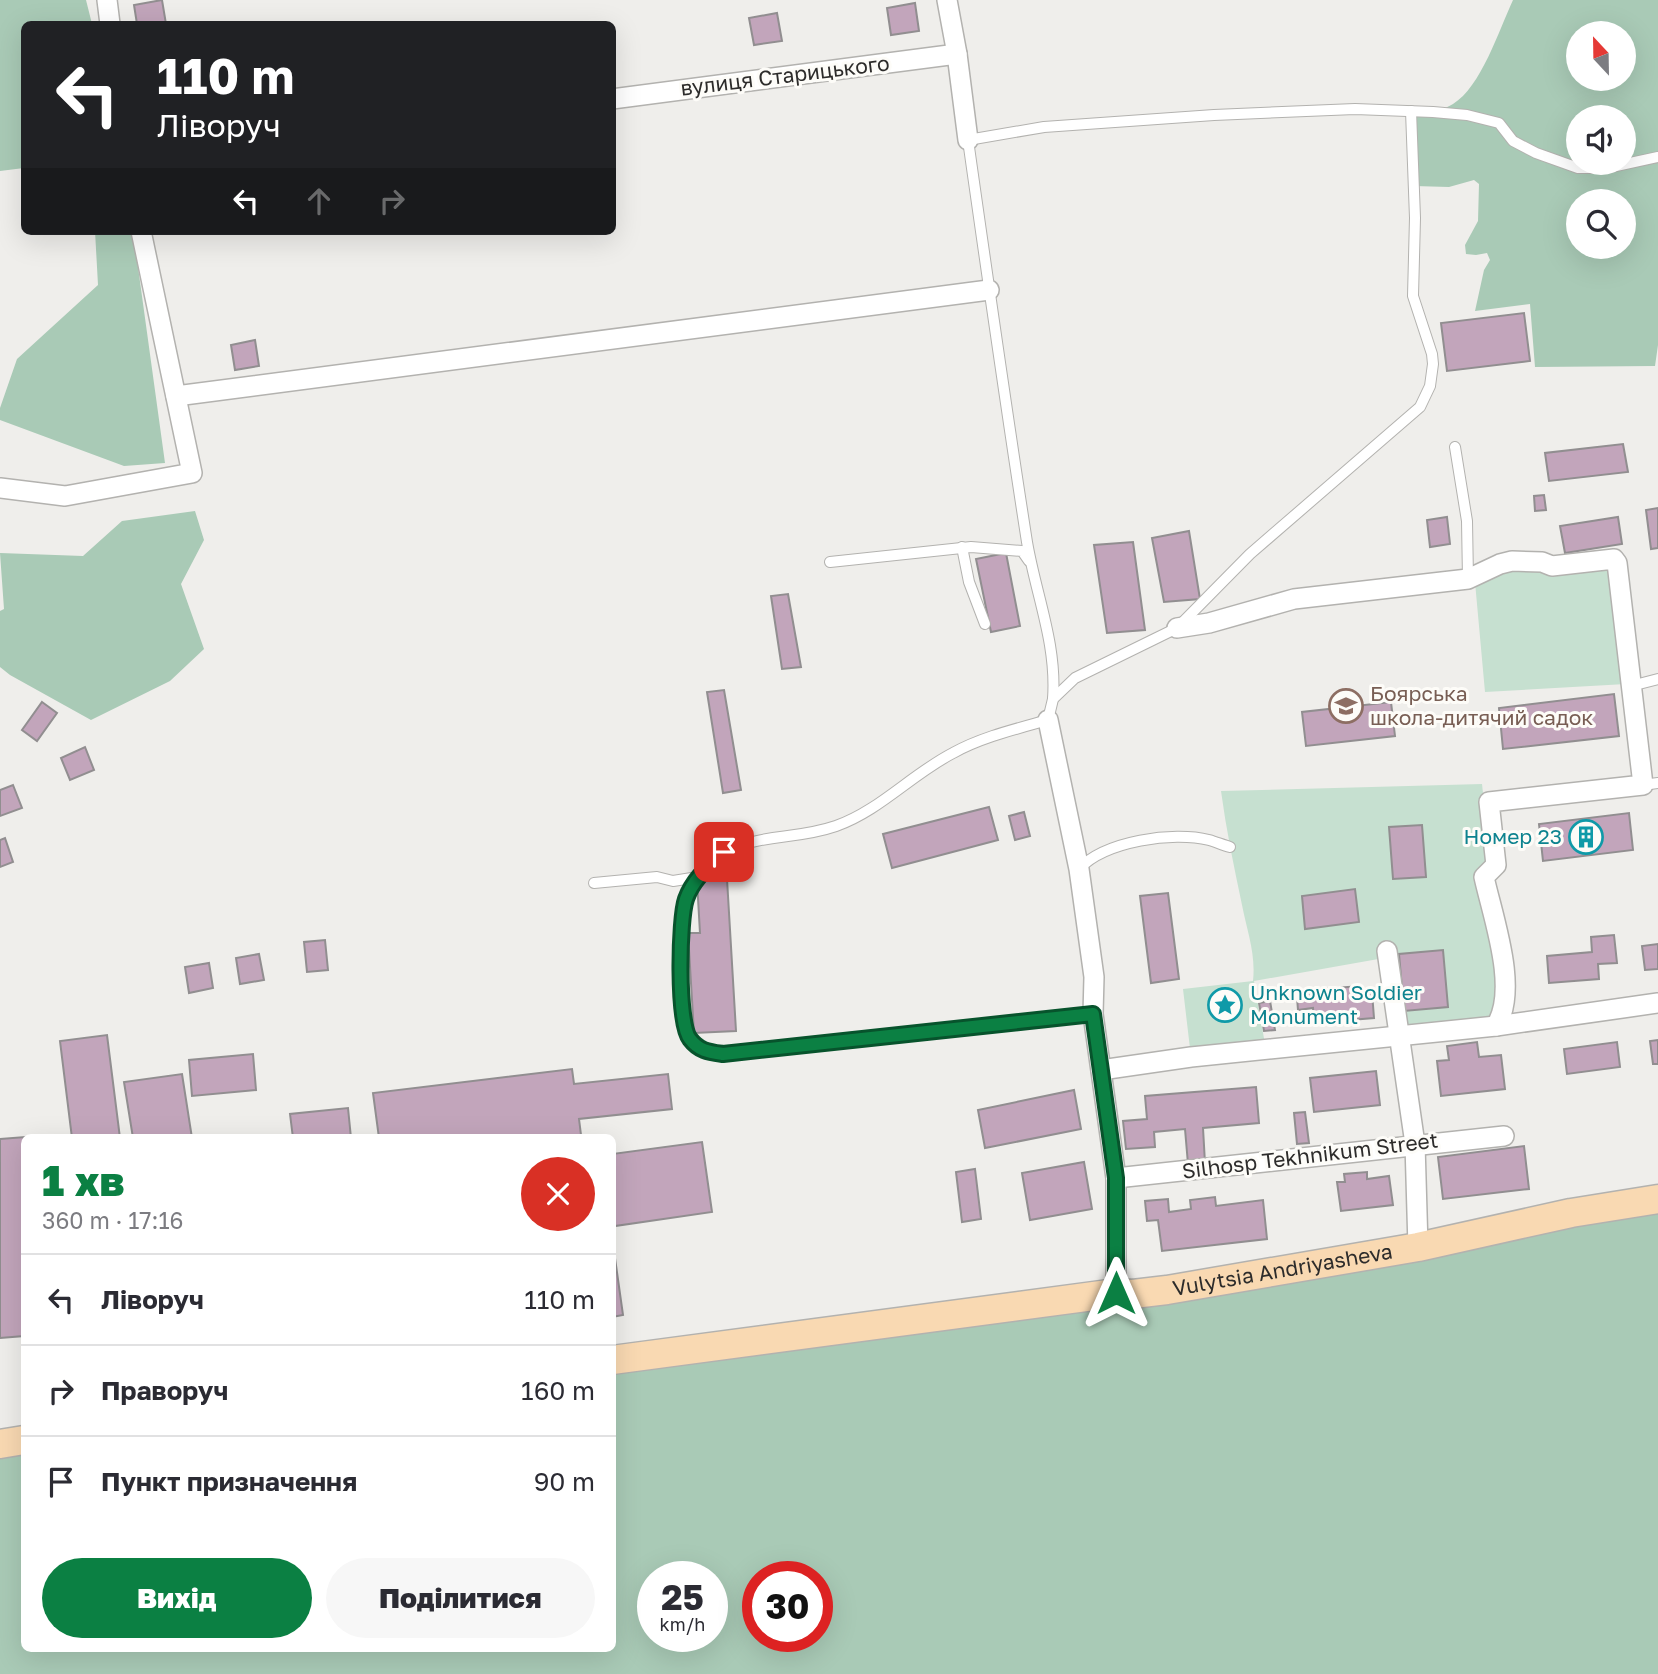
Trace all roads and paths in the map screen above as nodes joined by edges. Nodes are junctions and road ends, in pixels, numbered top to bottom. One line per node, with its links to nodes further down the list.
1 (107, 0): 3 (street)
2 (947, 0): 4 (street)
3 (110, 21)
4 (957, 54): 5 (street, вулиця Старицького); 7 (street)
5 (616, 98)
6 (1410, 111): 7 (lane); 8 (lane); 19 (lane)
7 (968, 140): 10 (lane)
8 (1658, 157)
9 (142, 235): 11 (street)
10 (989, 290): 11 (street); 16 (lane)
11 (176, 396): 13 (street)
12 (1455, 447): 17 (lane)
13 (0, 488)
14 (962, 547): 15 (lane); 16 (lane); 18 (lane)
15 (830, 562)
16 (1031, 564): 22 (lane)
17 (1468, 579): 19 (street); 21 (street)
18 (985, 624)
19 (1177, 628): 22 (lane)
20 (1658, 679): 21 (lane)
21 (1631, 686): 24 (street)
22 (1053, 699): 23 (lane)
23 (1048, 720): 26 (street); 27 (lane)
24 (1650, 784): 32 (street)
25 (1230, 847): 26 (lane)
26 (1079, 869): 31 (street)
27 (698, 877): 28 (lane); 31 (lane)
28 (594, 884)
29 (1387, 951): 33 (street)
30 (1658, 1003): 32 (street)
31 (1093, 1014): 34 (street)
32 (1496, 1026): 33 (street)
33 (1399, 1036): 34 (street); 36 (street)
34 (1101, 1070): 37 (street)
35 (1504, 1136): 36 (street, Silhosp Tekhnikum Street)
36 (1415, 1144): 37 (street, Silhosp Tekhnikum Street); 39 (street)
37 (1116, 1178): 40 (street)
38 (1658, 1199): 39 (street, Vulytsia Andriyasheva)
39 (1418, 1247): 40 (street, Vulytsia Andriyasheva)
40 (1116, 1293): 41 (street, Vulytsia Andriyasheva)
41 (616, 1359)
42 (21, 1440): 43 (street)
43 (0, 1444)

